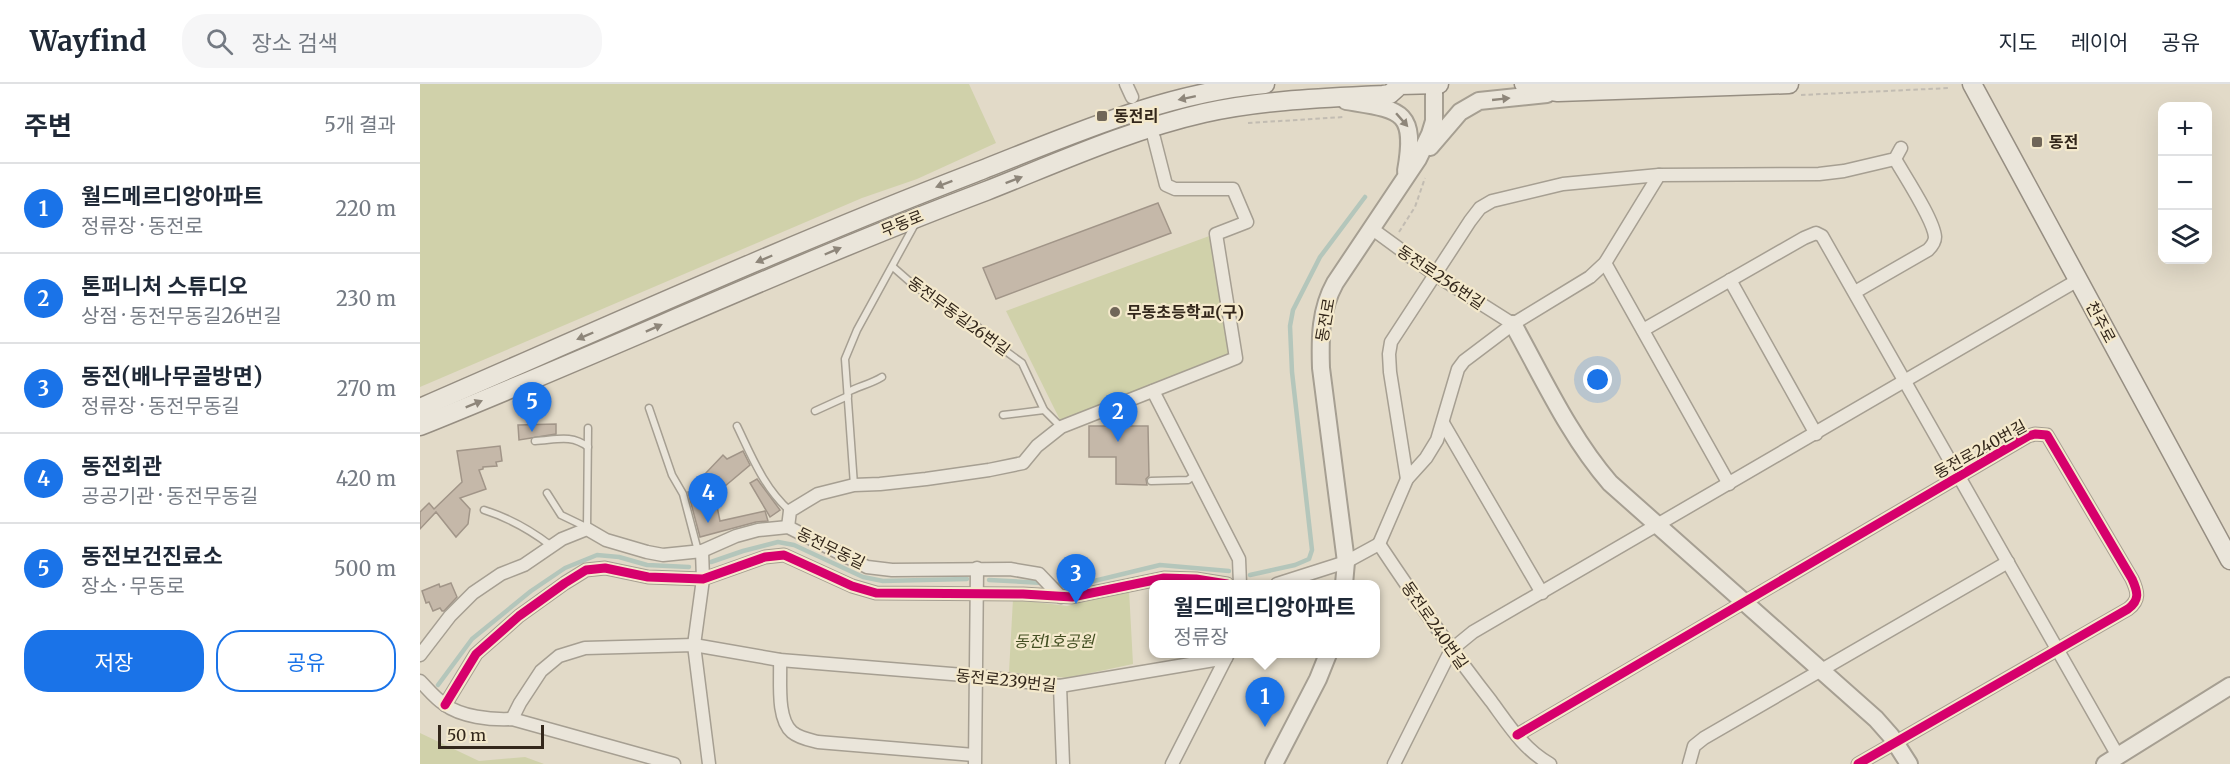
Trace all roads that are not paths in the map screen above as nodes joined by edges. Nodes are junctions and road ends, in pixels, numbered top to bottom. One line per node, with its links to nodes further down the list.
1 (1126, 84): 10 (street)
2 (1265, 84): 29 (main road, 무동로, one-way to 29)
3 (1434, 84): 4 (main road, 무동로); 7 (main road, 무동로); 14 (street, 동전로)
4 (1439, 84)
5 (1524, 84): 9 (main road)
6 (1972, 84): 21 (main road, 천주로)
7 (1400, 85): 11 (main road, 무동로)
8 (1792, 89): 9 (main road)
9 (1558, 92): 14 (street, one-way to 9)
10 (1132, 97)
11 (1328, 98): 14 (street, one-way to 14); 15 (main road, 무동로, one-way to 11)
12 (1154, 138): 27 (street)
13 (1659, 175): 17 (street); 19 (street); 22 (street)
14 (1404, 179): 16 (street, 동전로)
15 (921, 215): 18 (lane, 동전무동길26번길); 35 (main road, 무동로, one-way to 15)
16 (1371, 228): 19 (street, 동전로256번길); 58 (street, 동전로)
17 (1605, 263): 23 (street); 24 (street)
18 (893, 267): 28 (lane, 동전무동길26번길); 31 (lane, 동전무동길26번길)
19 (1434, 274): 23 (street, 동전로256번길); 44 (street)
20 (1730, 280): 22 (street); 24 (street); 39 (street)
21 (2078, 280): 26 (street); 57 (main road, 천주로)
22 (1855, 292): 26 (street)
23 (1513, 324): 34 (street); 51 (street)
24 (1642, 330): 46 (street)
25 (882, 377): 28 (lane)
26 (1906, 382): 39 (street); 43 (street)
27 (1153, 391): 37 (street); 42 (street)
28 (848, 394): 32 (lane); 47 (lane, 동전무동길26번길)
29 (420, 408)
30 (649, 408): 56 (lane)
31 (1044, 410): 33 (lane); 37 (lane, 동전무동길26번길)
32 (815, 411)
33 (1003, 415)
34 (1443, 423): 44 (street); 68 (street)
35 (420, 426)
36 (737, 426): 50 (lane)
37 (1061, 427): 47 (street)
38 (588, 428): 41 (lane)
39 (1816, 434): 46 (street)
40 (535, 441): 41 (lane)
41 (588, 447): 53 (lane)
42 (1195, 474): 45 (lane); 64 (street)
43 (1960, 477): 59 (street); 71 (street, 동전로240번길); 74 (street, 동전로240번길)
44 (1407, 479): 54 (street)
45 (1151, 481)
46 (1729, 484): 51 (street)
47 (854, 485): 50 (street)
48 (547, 493): 53 (lane)
49 (484, 510): 55 (lane)
50 (790, 511): 52 (street)
51 (1657, 526): 68 (street); 71 (street)
52 (788, 527): 56 (street, 동전무동길); 60 (street, 동전무동길)
53 (587, 528): 55 (street); 56 (street, 동전무동길)
54 (1379, 544): 58 (street); 73 (street, 동전로240번길)
55 (548, 548): 75 (street)
56 (700, 551): 61 (street)
57 (2230, 560)
58 (1346, 562): 65 (street); 66 (street, 동전로)
59 (2008, 562): 74 (street); 80 (street)
60 (977, 568): 69 (street); 70 (street, 동전무동길)
61 (703, 579): 69 (street); 72 (street); 85 (street)
62 (1154, 580): 63 (street)
63 (1201, 580)
64 (1240, 580)
65 (1292, 580)
66 (1344, 580)
67 (1149, 581): 70 (street)
68 (1542, 593): 73 (street)
69 (978, 594): 70 (street); 81 (street)
70 (1066, 597)
71 (1744, 602): 80 (street); 87 (street, 동전로240번길)
72 (694, 645): 79 (street, 동전로239번길); 86 (street, 동전로239번길); 92 (street)
73 (1451, 650): 87 (street, 동전로240번길); 96 (street)
74 (2058, 650): 88 (street, 동전로240번길); 90 (street)
75 (420, 655)
76 (1216, 658): 83 (street, 동전로239번길)
77 (1226, 658): 94 (street)
78 (1326, 658): 95 (street)
79 (780, 660): 81 (street, 동전로239번길); 89 (street)
80 (1821, 670): 88 (street); 98 (street)
81 (976, 676): 83 (street, 동전로239번길); 89 (street)
82 (420, 681): 85 (street)
83 (1060, 686): 93 (street)
84 (2230, 686): 90 (street)
85 (445, 705): 86 (street)
86 (512, 719): 91 (street)
87 (1517, 735): 97 (street, 동전로240번길)
88 (1895, 743): 99 (street, 동전로240번길); 100 (street)
89 (975, 760)
90 (2111, 760)
91 (674, 764)
92 (709, 764)
93 (1063, 764)
94 (1172, 764)
95 (1274, 764)
96 (1394, 764)
97 (1550, 764)
98 (1689, 764)
99 (1858, 764)
100 (1909, 764)

